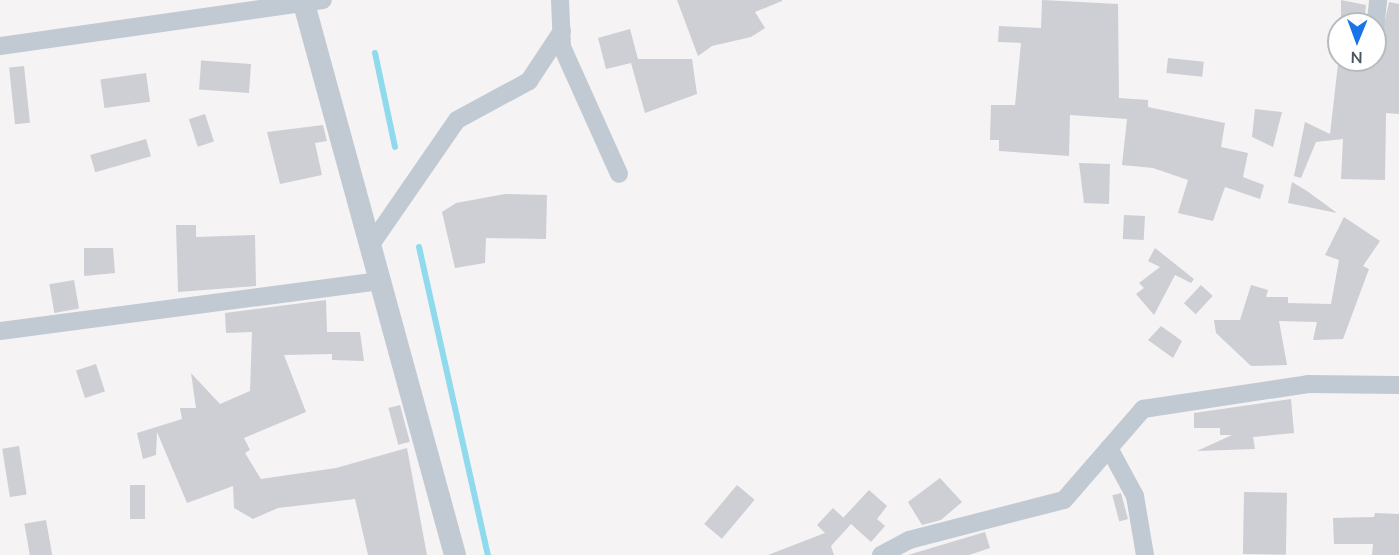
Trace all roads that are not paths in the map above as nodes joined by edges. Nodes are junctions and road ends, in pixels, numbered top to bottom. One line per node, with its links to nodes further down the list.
1 (560, 0): 3 (street)
2 (310, 2): 4 (street); 6 (street)
3 (562, 31): 5 (street); 6 (street)
4 (0, 46)
5 (619, 174)
6 (370, 246): 7 (street)
7 (382, 281): 8 (street); 11 (street)
8 (0, 331)
9 (1399, 386): 10 (street)
10 (1109, 448): 12 (street); 13 (street)
11 (455, 555)
12 (881, 555)
13 (1144, 555)

